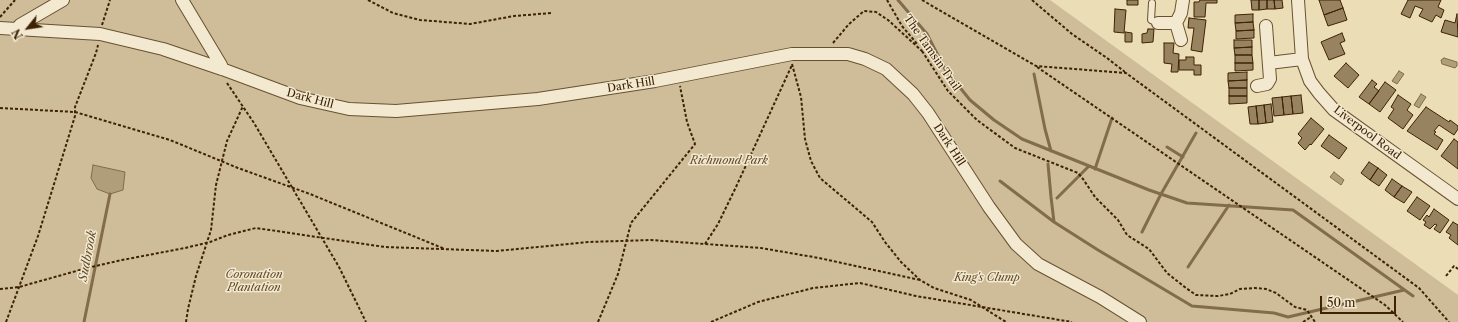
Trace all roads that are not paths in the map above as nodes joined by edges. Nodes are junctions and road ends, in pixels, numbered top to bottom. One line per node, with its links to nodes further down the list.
1 (63, 0): 10 (street)
2 (182, 0): 14 (street)
3 (1183, 0): 7 (street)
4 (1298, 0): 12 (street, Liverpool Road)
5 (1152, 3): 6 (lane)
6 (1158, 23): 7 (street)
7 (1176, 24): 11 (street)
8 (1266, 26): 13 (street)
9 (0, 28): 10 (street, Dark Hill)
10 (17, 29): 14 (street, Dark Hill)
11 (1181, 40)
12 (1302, 59): 13 (street); 16 (street, Liverpool Road)
13 (1269, 63): 15 (street)
14 (220, 68): 17 (street, Dark Hill)
15 (1257, 86)
16 (1458, 199)
17 (1140, 322)

